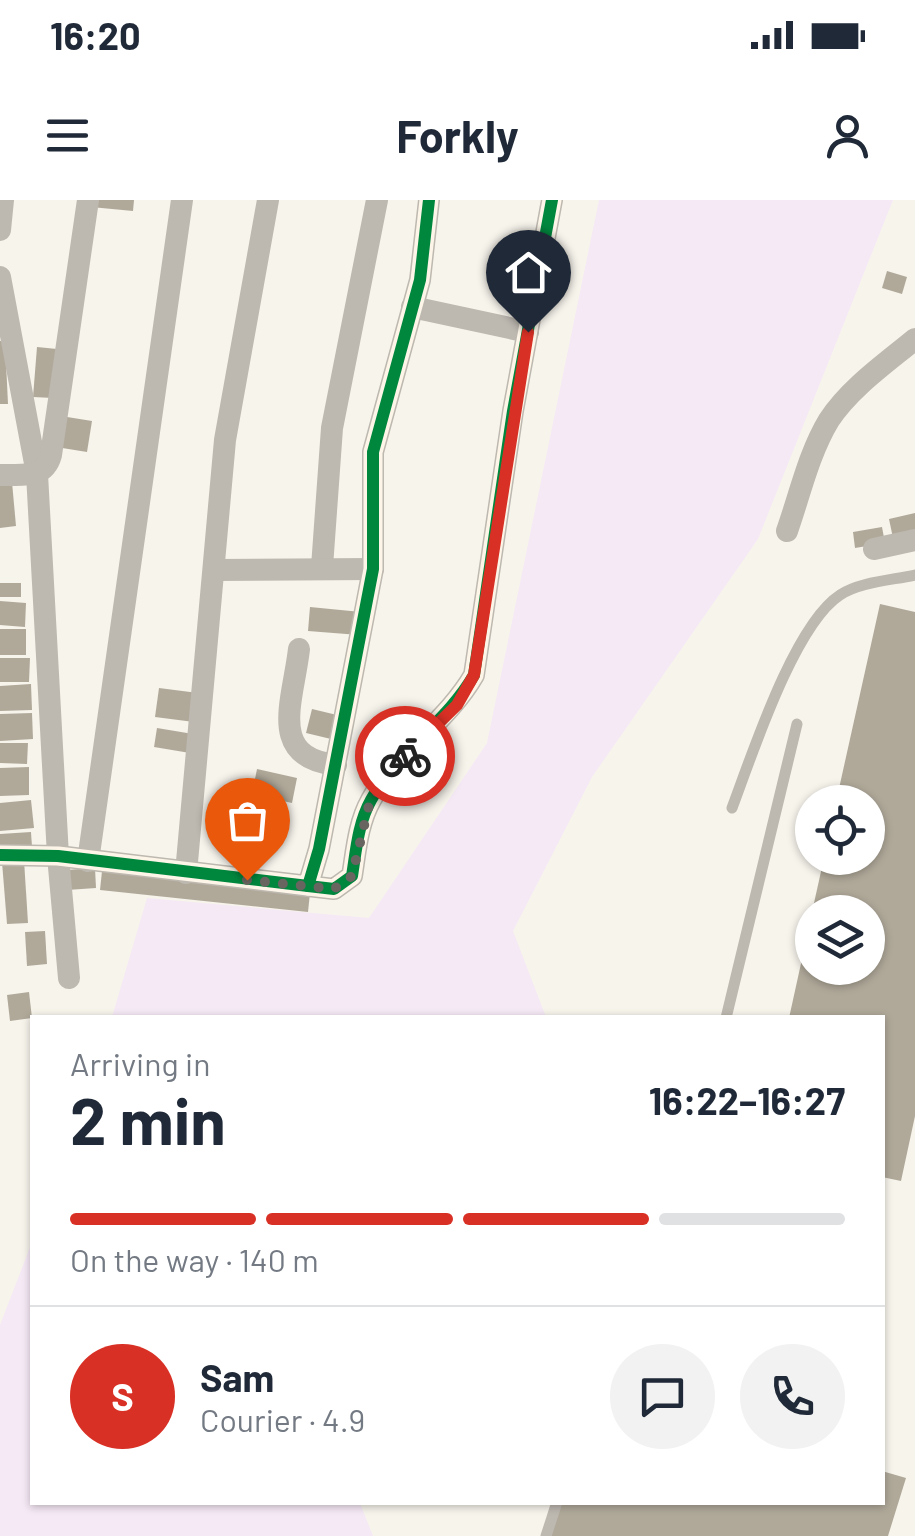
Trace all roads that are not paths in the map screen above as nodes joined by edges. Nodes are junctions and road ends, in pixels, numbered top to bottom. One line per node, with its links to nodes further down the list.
1 (3, 200): 8 (street)
2 (88, 200): 13 (street)
3 (182, 200): 28 (street)
4 (268, 200): 20 (street)
5 (377, 200): 18 (street)
6 (429, 200): 10 (street)
7 (552, 200): 11 (street)
8 (0, 230)
9 (0, 277): 13 (street)
10 (412, 308): 11 (street); 19 (street)
11 (528, 332): 30 (street)
12 (915, 339): 15 (street)
13 (37, 474): 14 (street); 27 (street)
14 (0, 475)
15 (787, 531)
16 (915, 540): 17 (street)
17 (874, 550)
18 (322, 567): 19 (street); 20 (street)
19 (374, 569): 24 (street)
20 (215, 570): 29 (street)
21 (915, 575): 25 (lane)
22 (299, 650): 24 (street)
23 (797, 724): 32 (lane)
24 (336, 766): 30 (street)
25 (732, 808)
26 (0, 855): 27 (street)
27 (58, 856): 28 (street); 31 (street)
28 (88, 861): 29 (street)
29 (186, 872): 30 (street)
30 (308, 886)
31 (70, 978)
32 (727, 1015)
33 (556, 1505): 34 (lane)
34 (546, 1536)

